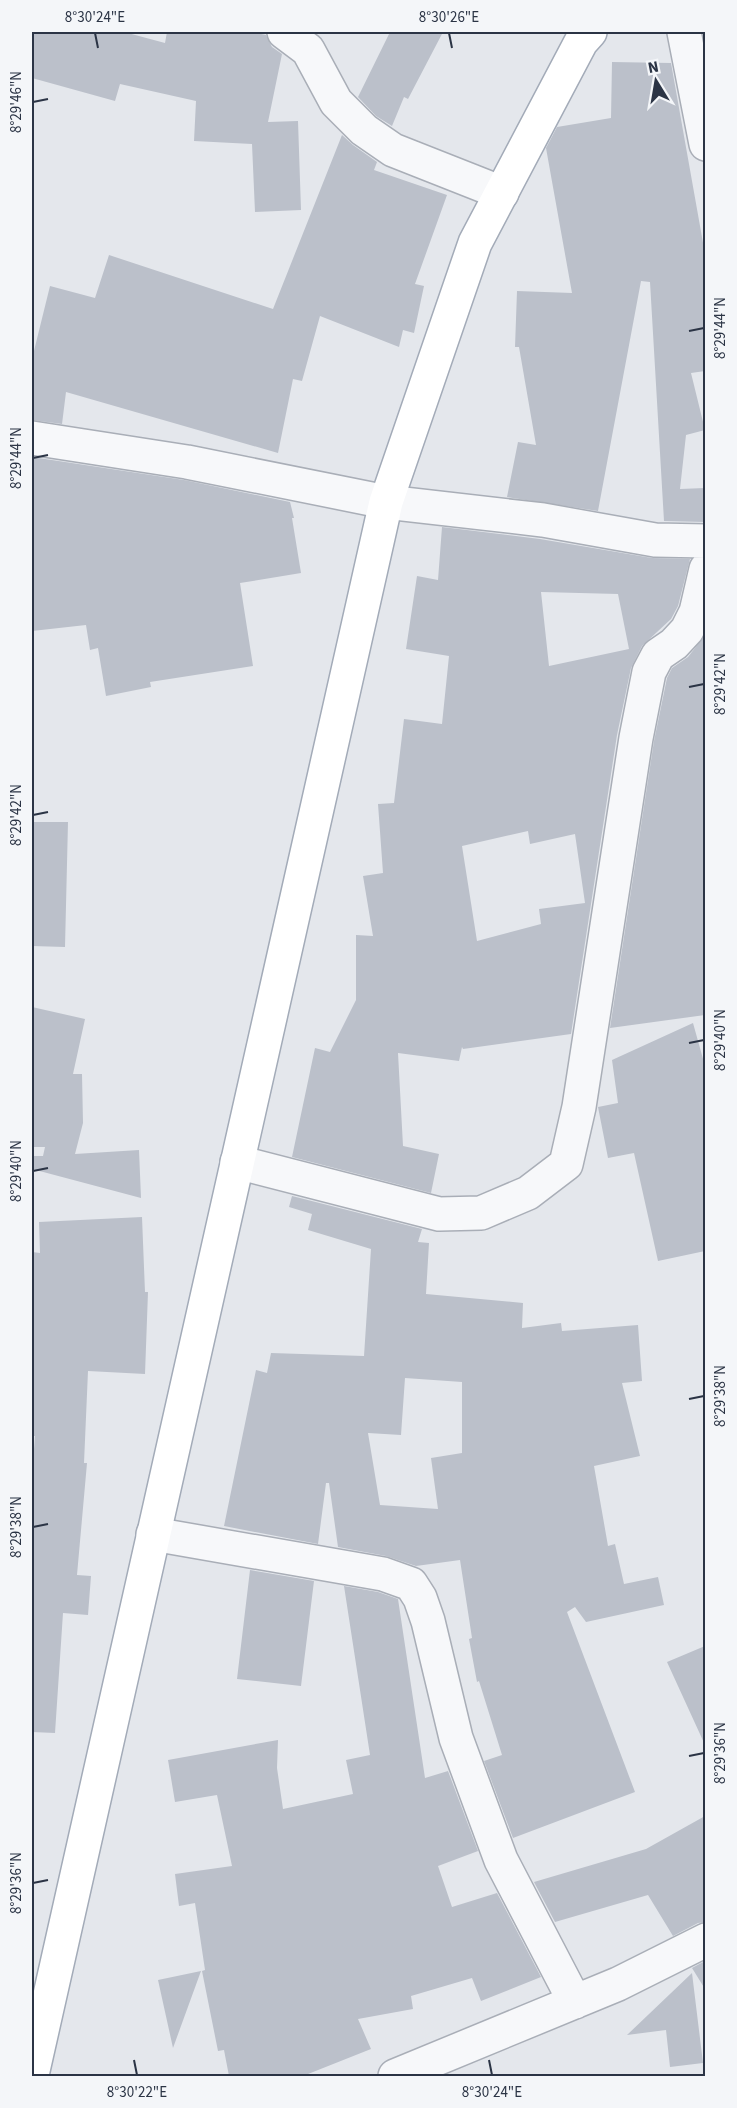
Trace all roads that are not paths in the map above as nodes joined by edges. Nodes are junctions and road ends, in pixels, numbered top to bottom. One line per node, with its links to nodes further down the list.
1 (284, 32): 5 (street)
2 (590, 32): 5 (main road)
3 (684, 32): 4 (street)
4 (705, 144)
5 (502, 192): 7 (main road)
6 (32, 438): 7 (street)
7 (386, 502): 8 (street); 10 (main road)
8 (705, 541)
9 (705, 569): 10 (street)
10 (237, 1162): 11 (main road)
11 (153, 1534): 13 (street); 14 (main road)
12 (705, 1940): 13 (street)
13 (575, 2002): 15 (street)
14 (32, 2075)
15 (395, 2076)

